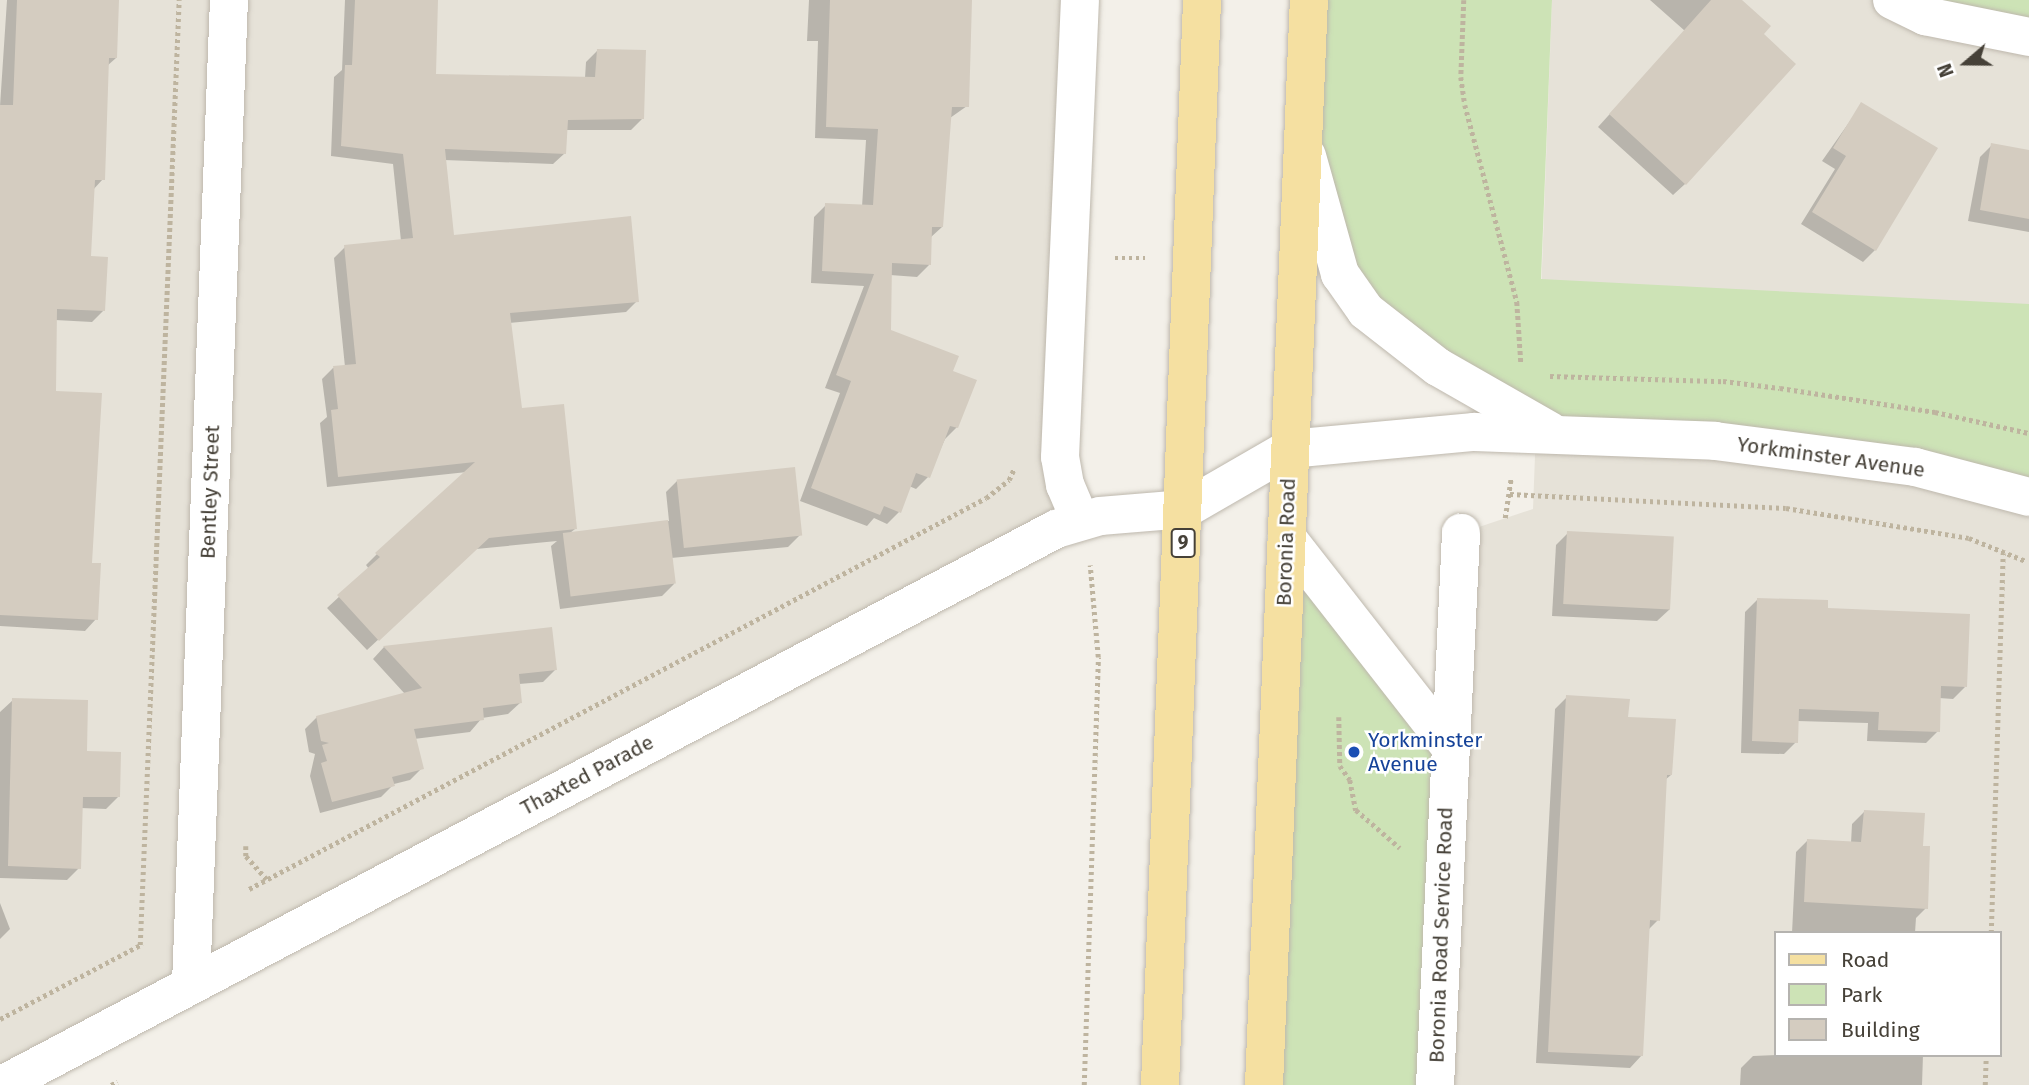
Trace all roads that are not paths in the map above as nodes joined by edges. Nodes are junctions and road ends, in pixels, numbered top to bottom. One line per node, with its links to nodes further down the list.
1 (229, 0): 16 (street, Bentley Street)
2 (1080, 0): 12 (street)
3 (1202, 0): 11 (main road, 9)
4 (1309, 0): 7 (main road, Boronia Road)
5 (1892, 0): 6 (street)
6 (2029, 37)
7 (1303, 141): 8 (street); 9 (main road, Boronia Road)
8 (1554, 433): 9 (street, Yorkminster Avenue); 10 (street, Yorkminster Avenue)
9 (1290, 449): 11 (street, Yorkminster Avenue); 14 (main road, Boronia Road)
10 (2029, 497)
11 (1185, 509): 12 (street, Thaxted Parade); 18 (main road, 9)
12 (1080, 520): 16 (street, Thaxted Parade)
13 (1461, 533): 15 (street, Boronia Road Service Road)
14 (1287, 538): 15 (street); 19 (main road, Boronia Road)
15 (1449, 745): 20 (street, Boronia Road Service Road)
16 (191, 984): 17 (street, Thaxted Parade)
17 (2, 1085)
18 (1160, 1085)
19 (1264, 1085)
20 (1435, 1085)

